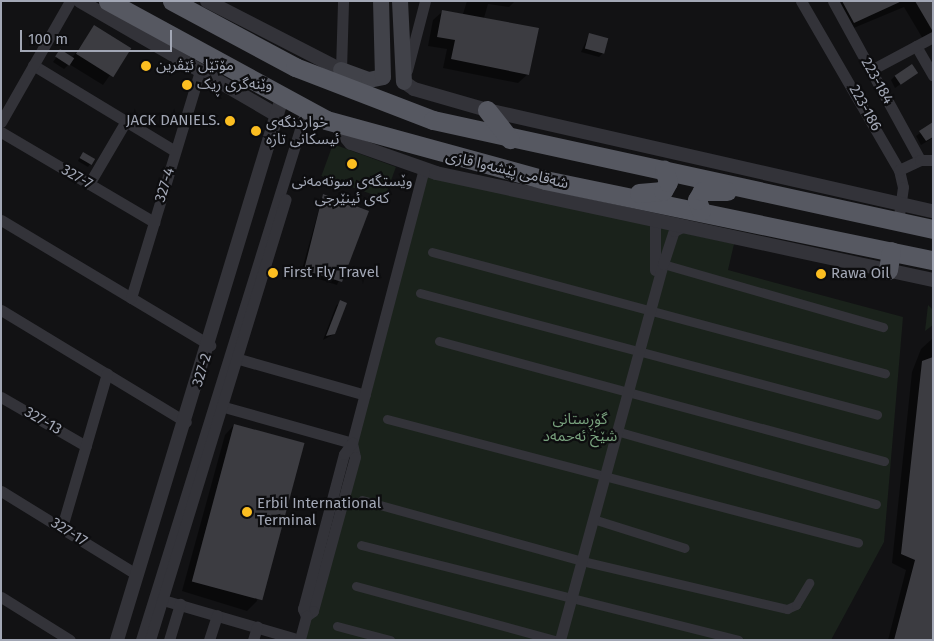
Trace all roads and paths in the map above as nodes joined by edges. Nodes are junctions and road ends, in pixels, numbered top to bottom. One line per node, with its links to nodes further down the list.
1 (70, 1): 14 (street)
2 (80, 1): 11 (street)
3 (172, 1): 18 (highway, شەقامی پێشەوا قازی)
4 (207, 1): 18 (street)
5 (343, 1): 18 (street)
6 (381, 1): 18 (main road)
7 (400, 1): 19 (main road)
8 (425, 1): 19 (street)
9 (801, 1): 33 (street, 223-186)
10 (833, 1): 15 (street, 223-184)
11 (106, 9): 16 (street); 20 (highway, شەقامی پێشەوا قازی)
12 (933, 37): 13 (street)
13 (916, 46): 15 (street); 17 (street)
14 (33, 65): 23 (street); 24 (street)
15 (871, 70): 29 (street, 223-184)
16 (200, 72): 20 (street); 28 (street, 327-4)
17 (933, 76)
18 (337, 77): 27 (highway, شەقامی پێشەوا قازی)
19 (404, 82): 21 (street)
20 (280, 107): 22 (highway, شەقامی پێشەوا قازی); 58 (street, 327-2)
21 (487, 110): 27 (highway); 40 (street)
22 (309, 112): 25 (highway, شەقامی پێشەوا قازی); 60 (street)
23 (126, 121): 28 (street); 34 (street)
24 (1, 122)
25 (334, 122): 31 (street); 35 (highway, شەقامی پێشەوا قازی)
26 (1, 132): 34 (street, 327-7)
27 (510, 139): 32 (highway, شەقامی پێشەوا قازی)
28 (175, 151): 43 (street, 327-4)
29 (920, 160): 30 (street); 33 (street)
30 (933, 160)
31 (424, 169): 35 (street); 64 (street)
32 (664, 170): 36 (highway); 37 (highway, شەقامی پێشەوا قازی)
33 (900, 170): 40 (street, 223-186)
34 (89, 184): 43 (street, 327-7)
35 (544, 189): 36 (highway, شەقامی پێشەوا قازی); 42 (street)
36 (608, 192): 39 (highway, شەقامی پێشەوا قازی)
37 (768, 193): 39 (highway); 40 (highway, شەقامی پێشەوا قازی)
38 (933, 211): 40 (street)
39 (701, 212): 47 (highway, شەقامی پێشەوا قازی)
40 (900, 214): 45 (highway, شەقامی پێشەوا قازی)
41 (1, 220): 53 (street)
42 (655, 220): 44 (street); 54 (street)
43 (154, 222): 53 (street, 327-4)
44 (684, 226): 49 (street); 50 (street)
45 (933, 229)
46 (432, 252): 54 (street)
47 (891, 252): 48 (highway, شەقامی پێشەوا قازی); 50 (highway)
48 (933, 260)
49 (663, 264): 54 (street); 56 (street)
50 (888, 270): 51 (street)
51 (933, 280)
52 (420, 293): 59 (street)
53 (131, 298): 58 (street)
54 (650, 309): 59 (street); 61 (street)
55 (1, 310): 62 (street)
56 (883, 327)
57 (438, 341): 63 (street)
58 (210, 345): 69 (street, 327-2)
59 (639, 349): 63 (street); 67 (street)
60 (234, 357): 64 (street); 66 (street)
61 (885, 373)
62 (107, 374): 69 (street); 72 (street)
63 (628, 390): 70 (street); 73 (street)
64 (365, 395): 71 (street)
65 (1, 397): 72 (street, 327-13)
66 (220, 406): 71 (street); 88 (street)
67 (877, 415)
68 (387, 419): 74 (street)
69 (186, 422): 84 (street, 327-2)
70 (616, 432): 74 (street); 77 (street)
71 (352, 443): 101 (street)
72 (86, 446): 79 (street)
73 (884, 461)
74 (604, 476): 78 (street); 80 (street)
75 (1, 491): 79 (street, 327-17)
76 (362, 500): 83 (street)
77 (876, 504)
78 (593, 519): 82 (street); 83 (street)
79 (62, 527): 84 (street, 327-17)
80 (858, 543)
81 (361, 545): 89 (street)
82 (685, 548)
83 (582, 561): 85 (street); 89 (street)
84 (136, 574): 95 (street, 327-2)
85 (809, 583)
86 (356, 586): 103 (street)
87 (1, 597): 94 (street)
88 (158, 599): 90 (street); 96 (street); 97 (street)
89 (571, 600): 104 (street); 105 (street)
90 (180, 604): 91 (street); 98 (street)
91 (217, 615): 93 (street); 99 (street)
92 (337, 626): 102 (street)
93 (257, 627): 100 (street); 101 (street)
94 (70, 640)
95 (116, 640)
96 (141, 640)
97 (150, 640)
98 (169, 640)
99 (209, 640)
100 (253, 640)
101 (300, 640)
102 (390, 640)
103 (555, 640)
104 (560, 640)
105 (738, 640)

